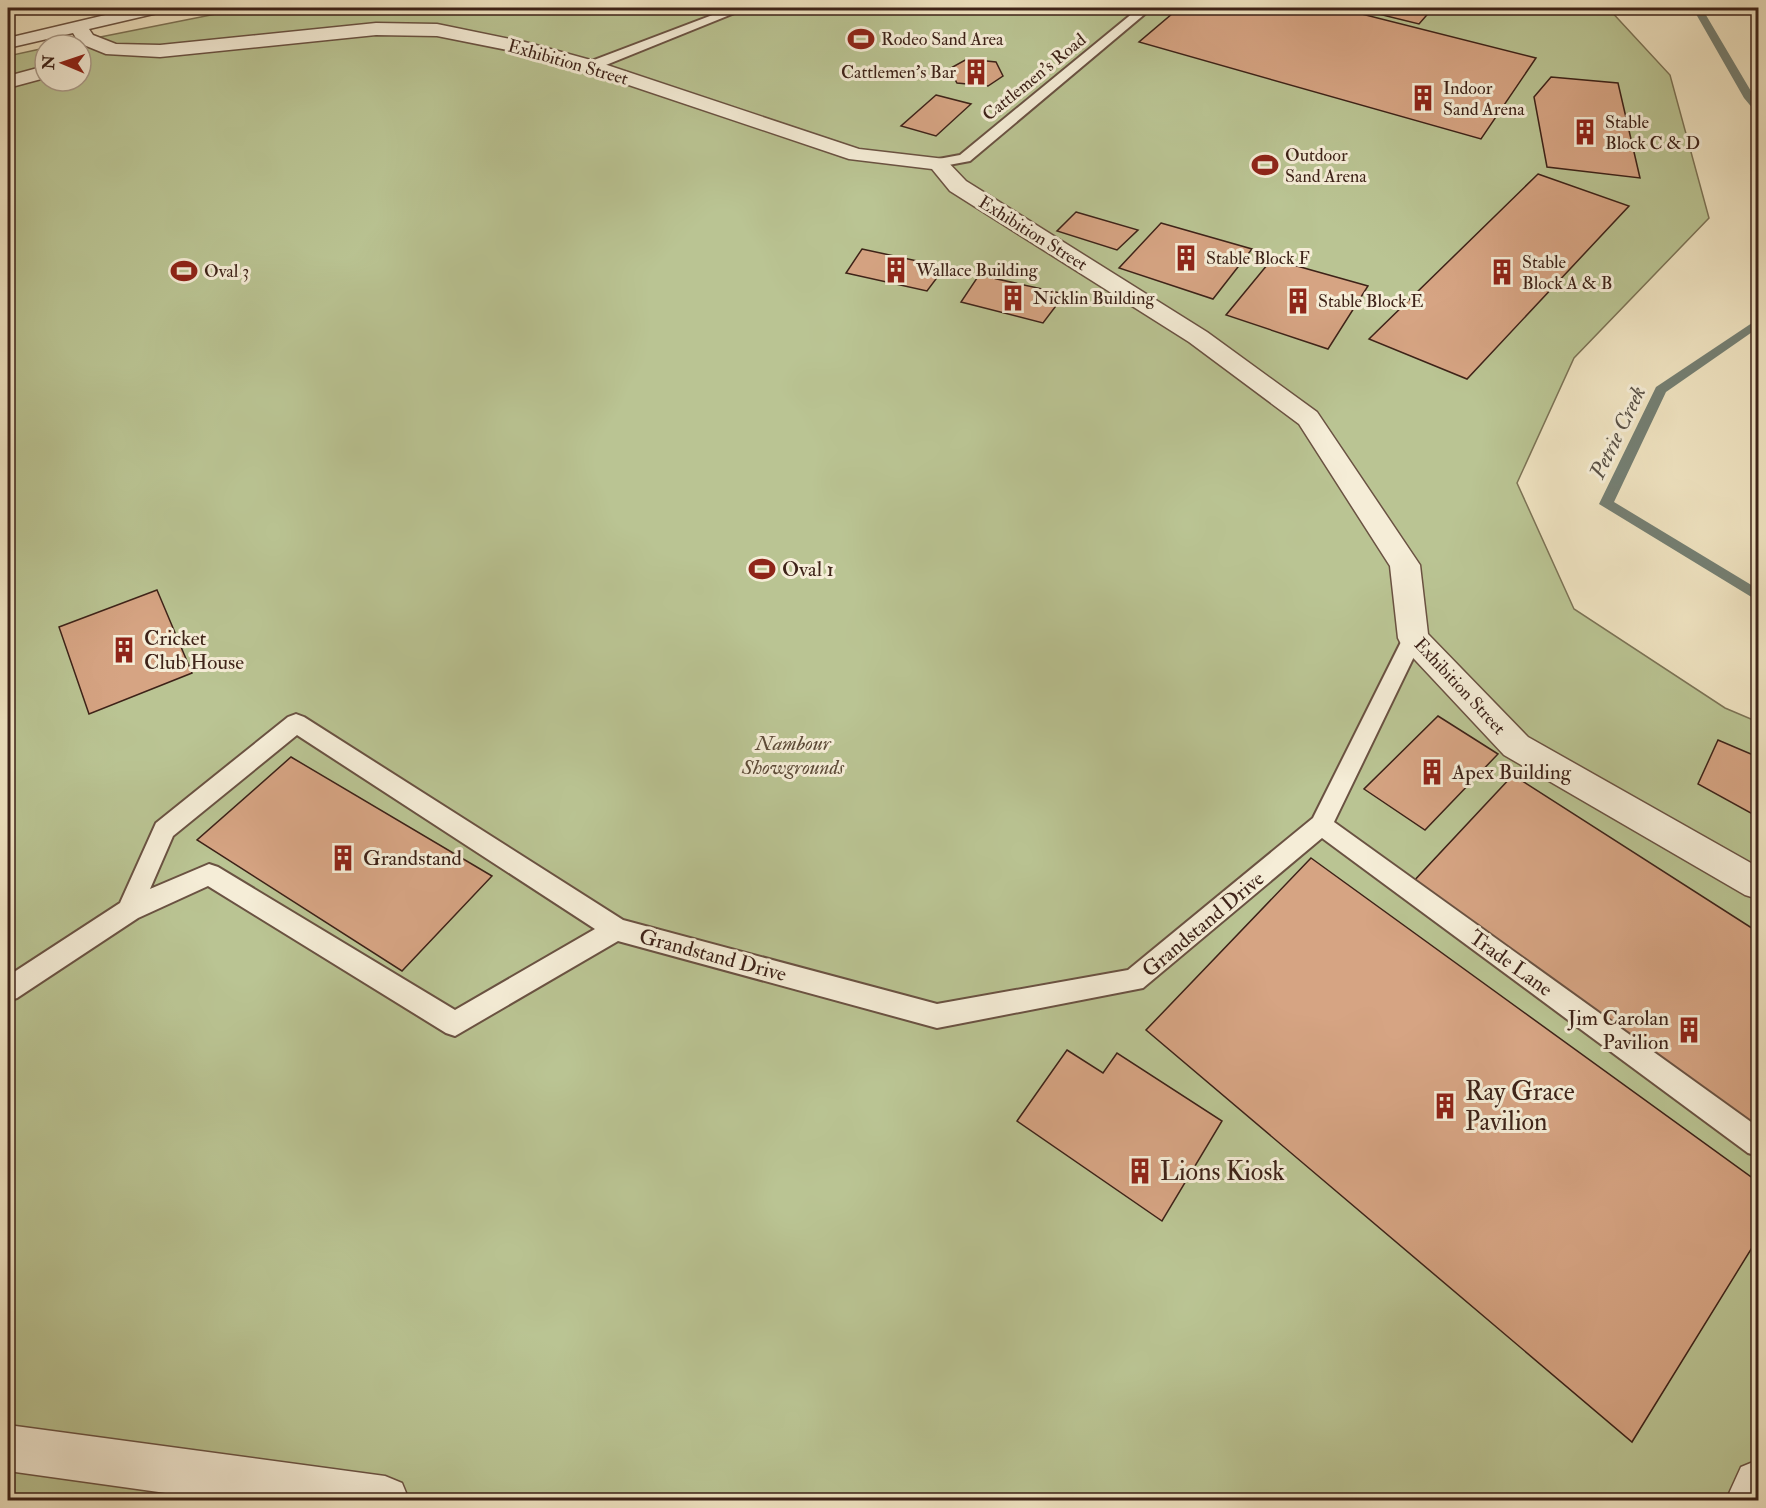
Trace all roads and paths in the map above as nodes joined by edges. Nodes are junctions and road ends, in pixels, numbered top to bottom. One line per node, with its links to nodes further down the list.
1 (156, 8): 4 (street)
2 (741, 8): 10 (lane)
3 (1146, 8): 13 (lane, Cattlemen's Road)
4 (113, 17): 5 (street); 6 (street)
5 (77, 26): 7 (street); 8 (street, Exhibition Street)
6 (8, 32)
7 (8, 43)
8 (113, 50): 9 (street); 10 (street, Exhibition Street)
9 (93, 58)
10 (591, 66): 13 (street, Exhibition Street)
11 (33, 75): 12 (street)
12 (8, 82)
13 (938, 163): 14 (street, Exhibition Street)
14 (1413, 638): 15 (lane, Grandstand Drive); 16 (street, Exhibition Street)
15 (1322, 825): 18 (lane, Grandstand Drive); 20 (lane, Trade Lane)
16 (1758, 884)
17 (129, 910): 18 (lane); 18 (lane, Grandstand Drive); 19 (lane)
18 (616, 929)
19 (8, 990)
20 (1758, 1143)
21 (8, 1448): 23 (street)
22 (1758, 1484): 24 (street)
23 (385, 1500)
24 (1750, 1500)

